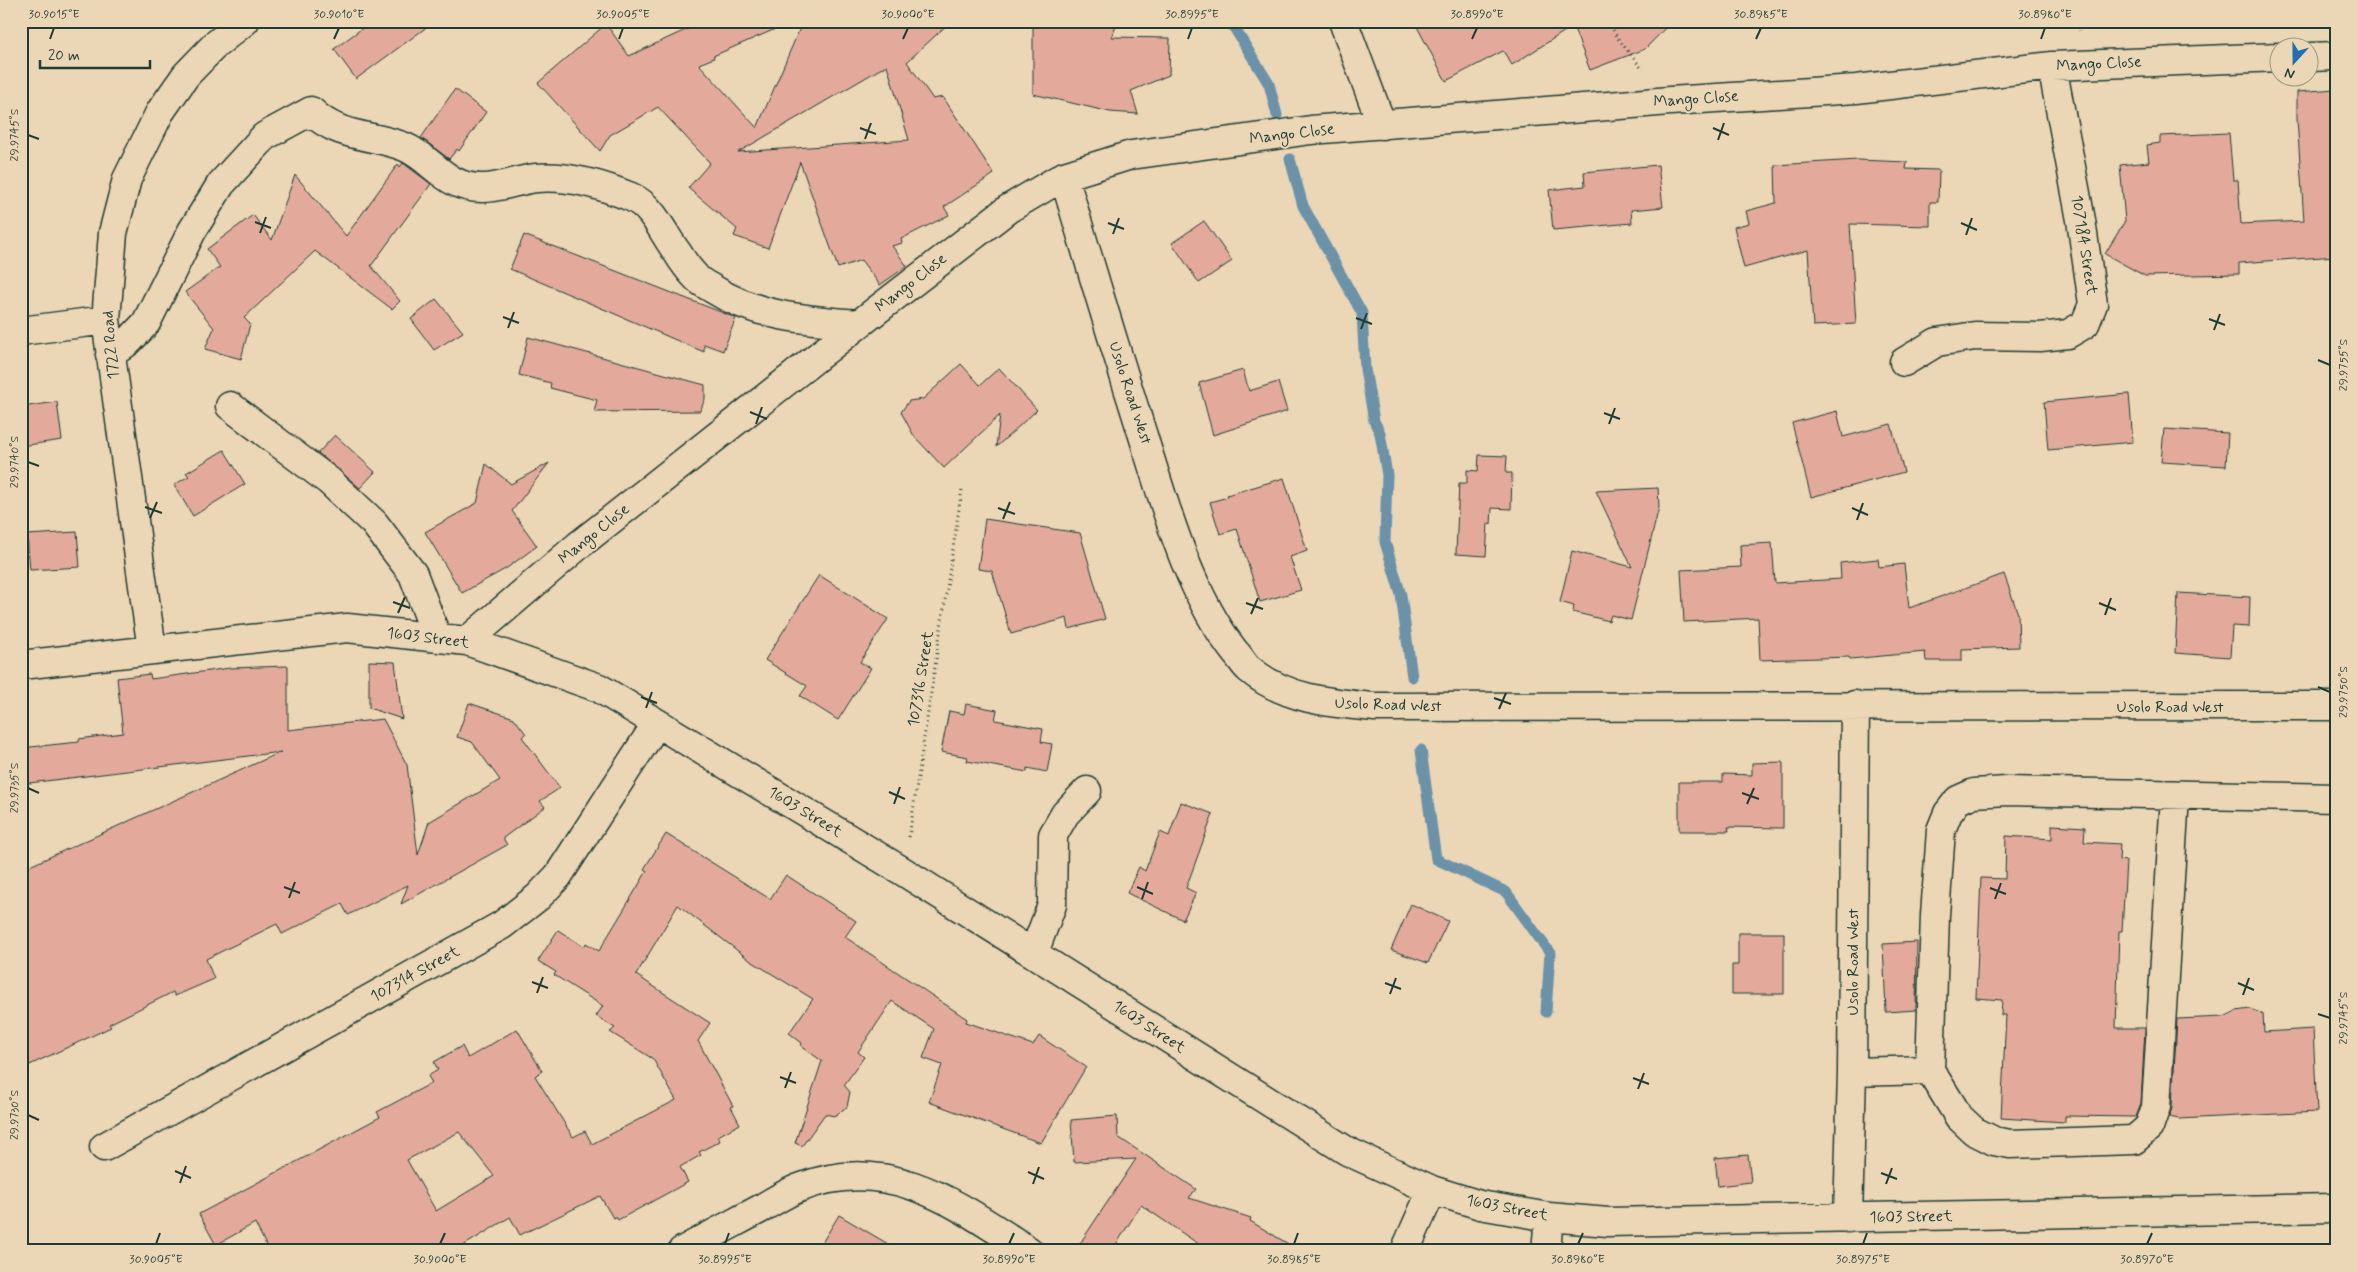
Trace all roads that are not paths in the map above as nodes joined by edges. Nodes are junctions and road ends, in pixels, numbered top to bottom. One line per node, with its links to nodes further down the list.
1 (245, 21): 9 (street, 1722 Road)
2 (1342, 21): 7 (street)
3 (2320, 56): 4 (street)
4 (2336, 56)
5 (2270, 57): 6 (street, Mango Close)
6 (2052, 66): 7 (street, Mango Close); 13 (street, 107184 Street)
7 (1382, 125): 8 (street, Mango Close)
8 (1064, 176): 10 (street, Mango Close); 19 (street, Usolo Road West)
9 (106, 320): 11 (street); 12 (street, 1722 Road)
10 (859, 324): 12 (street); 16 (street, Mango Close)
11 (21, 331)
12 (110, 356): 17 (street, 1722 Road)
13 (1904, 362)
14 (230, 406): 15 (street)
15 (437, 638): 16 (street, 1603 Street); 17 (street, 1603 Street)
16 (467, 641): 21 (street, 1603 Street)
17 (152, 650): 18 (street, 1603 Street)
18 (21, 665)
19 (1855, 706): 20 (street, Usolo Road West); 27 (street, Usolo Road West)
20 (2336, 706)
21 (657, 723): 25 (street, 1603 Street); 28 (street, 107314 Street)
22 (1087, 791): 25 (street)
23 (2175, 796): 24 (street); 26 (street); 26 (street)
24 (2336, 798)
25 (1034, 952): 29 (street, 1603 Street)
26 (1930, 1070): 27 (street)
27 (1852, 1072): 32 (street, Usolo Road West)
28 (104, 1147)
29 (1432, 1190): 31 (street, 1603 Street); 35 (street)
30 (2336, 1208): 32 (street, 1603 Street)
31 (1549, 1217): 32 (street, 1603 Street); 36 (street)
32 (1848, 1218)
33 (682, 1251): 34 (street)
34 (1029, 1251)
35 (1405, 1251)
36 (1546, 1251)

